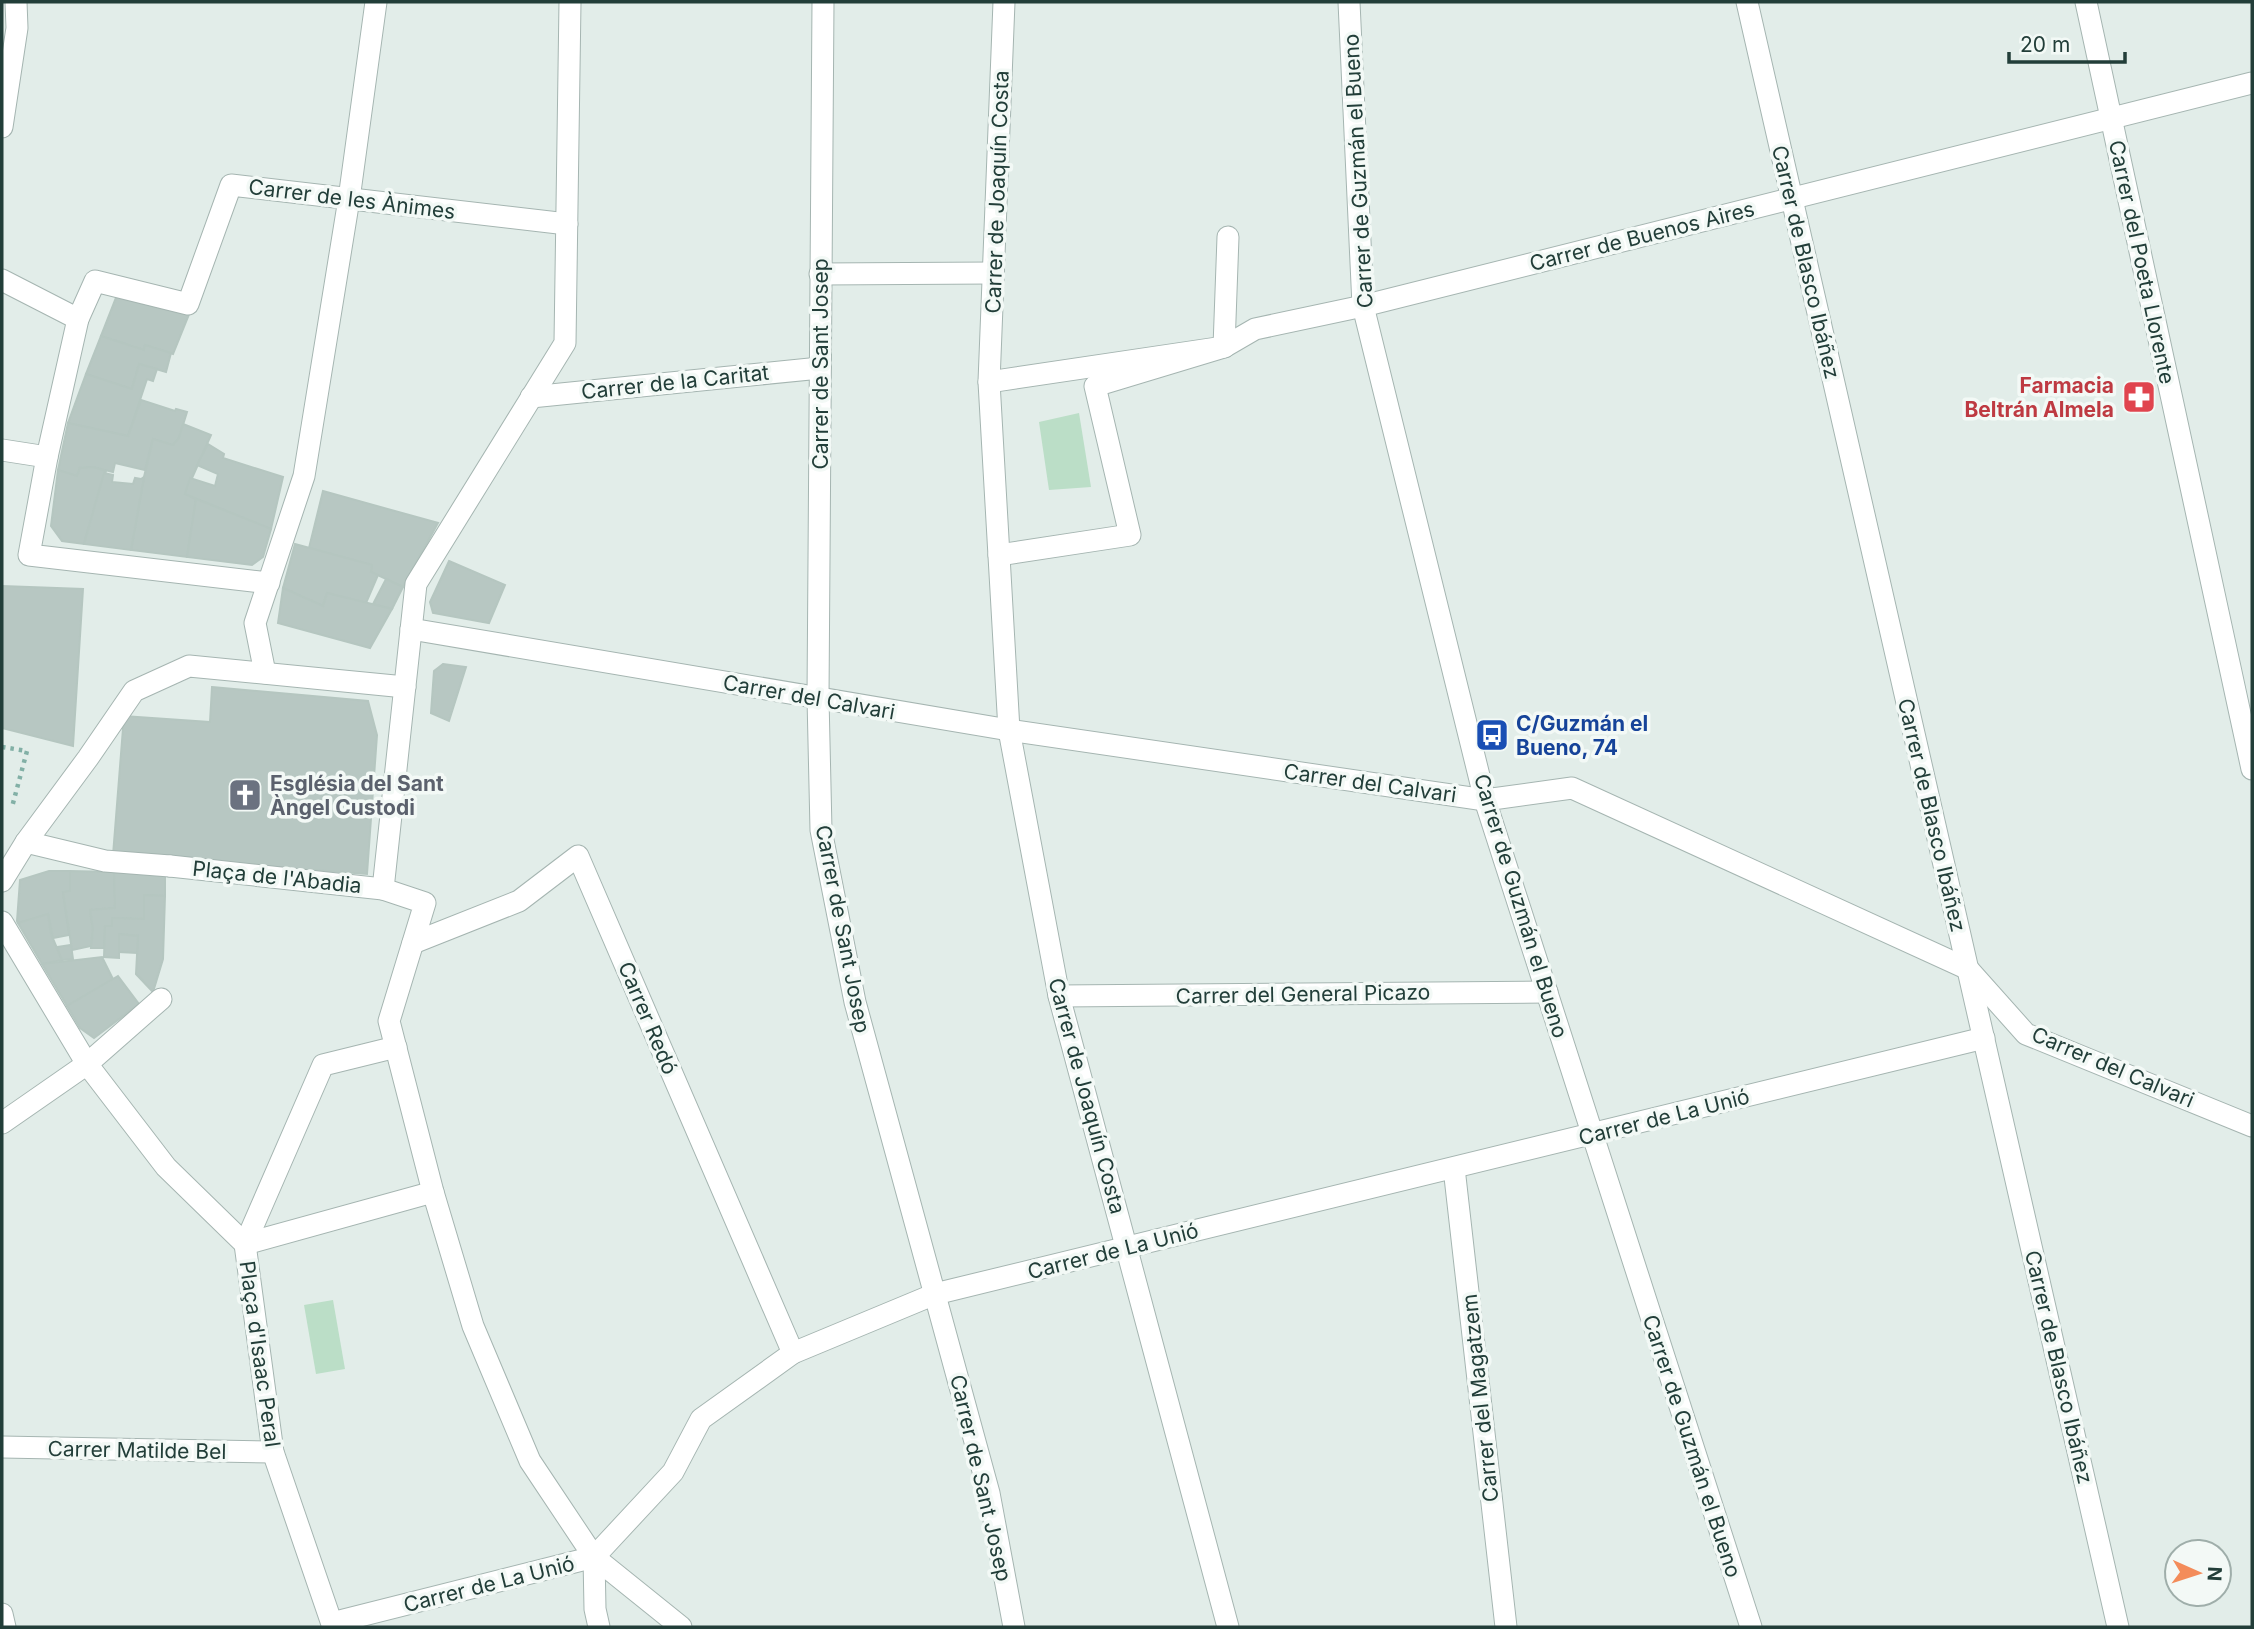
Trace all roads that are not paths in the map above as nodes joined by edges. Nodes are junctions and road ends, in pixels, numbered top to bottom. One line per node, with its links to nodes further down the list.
1 (16, 2): 11 (street)
2 (376, 2): 12 (street)
3 (570, 2): 14 (street)
4 (823, 2): 17 (street, Carrer de Sant Josep)
5 (1004, 2): 16 (street, Carrer de Joaquín Costa)
6 (1349, 2): 19 (street, Carrer de Guzmán el Bueno)
7 (1747, 2): 13 (street, Carrer de Blasco Ibáñez)
8 (2086, 2): 10 (street, Carrer del Poeta Llorente)
9 (2252, 83): 10 (street, Carrer de Buenos Aires)
10 (2111, 119): 13 (street, Carrer de Buenos Aires); 34 (street, Carrer del Poeta Llorente)
11 (2, 127)
12 (349, 199): 14 (street, Carrer de les Ànimes); 20 (street, Carrer de les Ànimes); 28 (street)
13 (1792, 199): 19 (street, Carrer de Buenos Aires); 41 (street, Carrer de Blasco Ibáñez)
14 (567, 224): 24 (street)
15 (1228, 237): 21 (street)
16 (993, 273): 17 (street); 23 (street, Carrer de Joaquín Costa)
17 (820, 274): 22 (street, Carrer de Sant Josep)
18 (2, 280): 20 (street)
19 (1363, 306): 21 (street, Carrer de Buenos Aires); 35 (street, Carrer de Guzmán el Bueno)
20 (78, 319): 26 (street)
21 (1224, 347): 23 (street); 27 (street)
22 (820, 368): 24 (street, Carrer de la Caritat); 32 (street, Carrer de Sant Josep)
23 (989, 382): 27 (street, Carrer de Joaquín Costa)
24 (531, 397): 29 (street)
25 (2, 450): 26 (street)
26 (48, 454): 28 (street)
27 (999, 555): 33 (street, Carrer de Joaquín Costa)
28 (268, 583): 30 (street)
29 (411, 629): 31 (street); 32 (street, Carrer del Calvari)
30 (265, 673): 31 (street); 36 (street)
31 (405, 687): 38 (street)
32 (818, 698): 33 (street, Carrer del Calvari); 55 (street, Carrer de Sant Josep)
33 (1009, 730): 35 (street, Carrer del Calvari); 43 (street, Carrer de Joaquín Costa)
34 (2251, 757)
35 (1485, 800): 41 (street, Carrer del Calvari); 42 (street, Carrer de Guzmán el Bueno)
36 (26, 842): 37 (street); 38 (street, Plaça de l'Abadia)
37 (2, 881)
38 (383, 889): 40 (street, Plaça de l'Abadia)
39 (2, 922): 47 (street)
40 (413, 943): 46 (street); 56 (street, Carrer Redó)
41 (1968, 969): 45 (street, Carrer de Blasco Ibáñez); 49 (street, Carrer del Calvari)
42 (1547, 992): 43 (street, Carrer del General Picazo); 50 (street, Carrer de Guzmán el Bueno)
43 (1059, 996): 54 (street, Carrer de Joaquín Costa)
44 (162, 999): 47 (street)
45 (1984, 1038): 50 (street, Carrer de La Unió); 69 (street, Carrer de Blasco Ibáñez)
46 (396, 1047): 52 (street); 53 (street)
47 (87, 1064): 48 (street); 53 (street)
48 (2, 1123)
49 (2252, 1126)
50 (1592, 1134): 51 (street, Carrer de La Unió); 68 (street, Carrer de Guzmán el Bueno)
51 (1454, 1168): 54 (street, Carrer de La Unió); 67 (street, Carrer del Magatzem)
52 (433, 1192): 53 (street); 59 (street)
53 (245, 1244): 58 (street, Plaça d'Isaac Peral)
54 (1126, 1248): 55 (street, Carrer de La Unió); 66 (street, Carrer de Joaquín Costa)
55 (935, 1294): 56 (street, Carrer de La Unió); 65 (street, Carrer de Sant Josep)
56 (793, 1353): 59 (street, Carrer de La Unió)
57 (2, 1447): 58 (street, Carrer Matilde Bel)
58 (273, 1452): 61 (street, Plaça d'Isaac Peral)
59 (594, 1557): 61 (street, Carrer de La Unió); 63 (street); 64 (street)
60 (2, 1615): 62 (street)
61 (333, 1625)
62 (5, 1627)
63 (599, 1627)
64 (681, 1627)
65 (1014, 1627)
66 (1228, 1627)
67 (1506, 1627)
68 (1751, 1627)
69 (2118, 1627)

